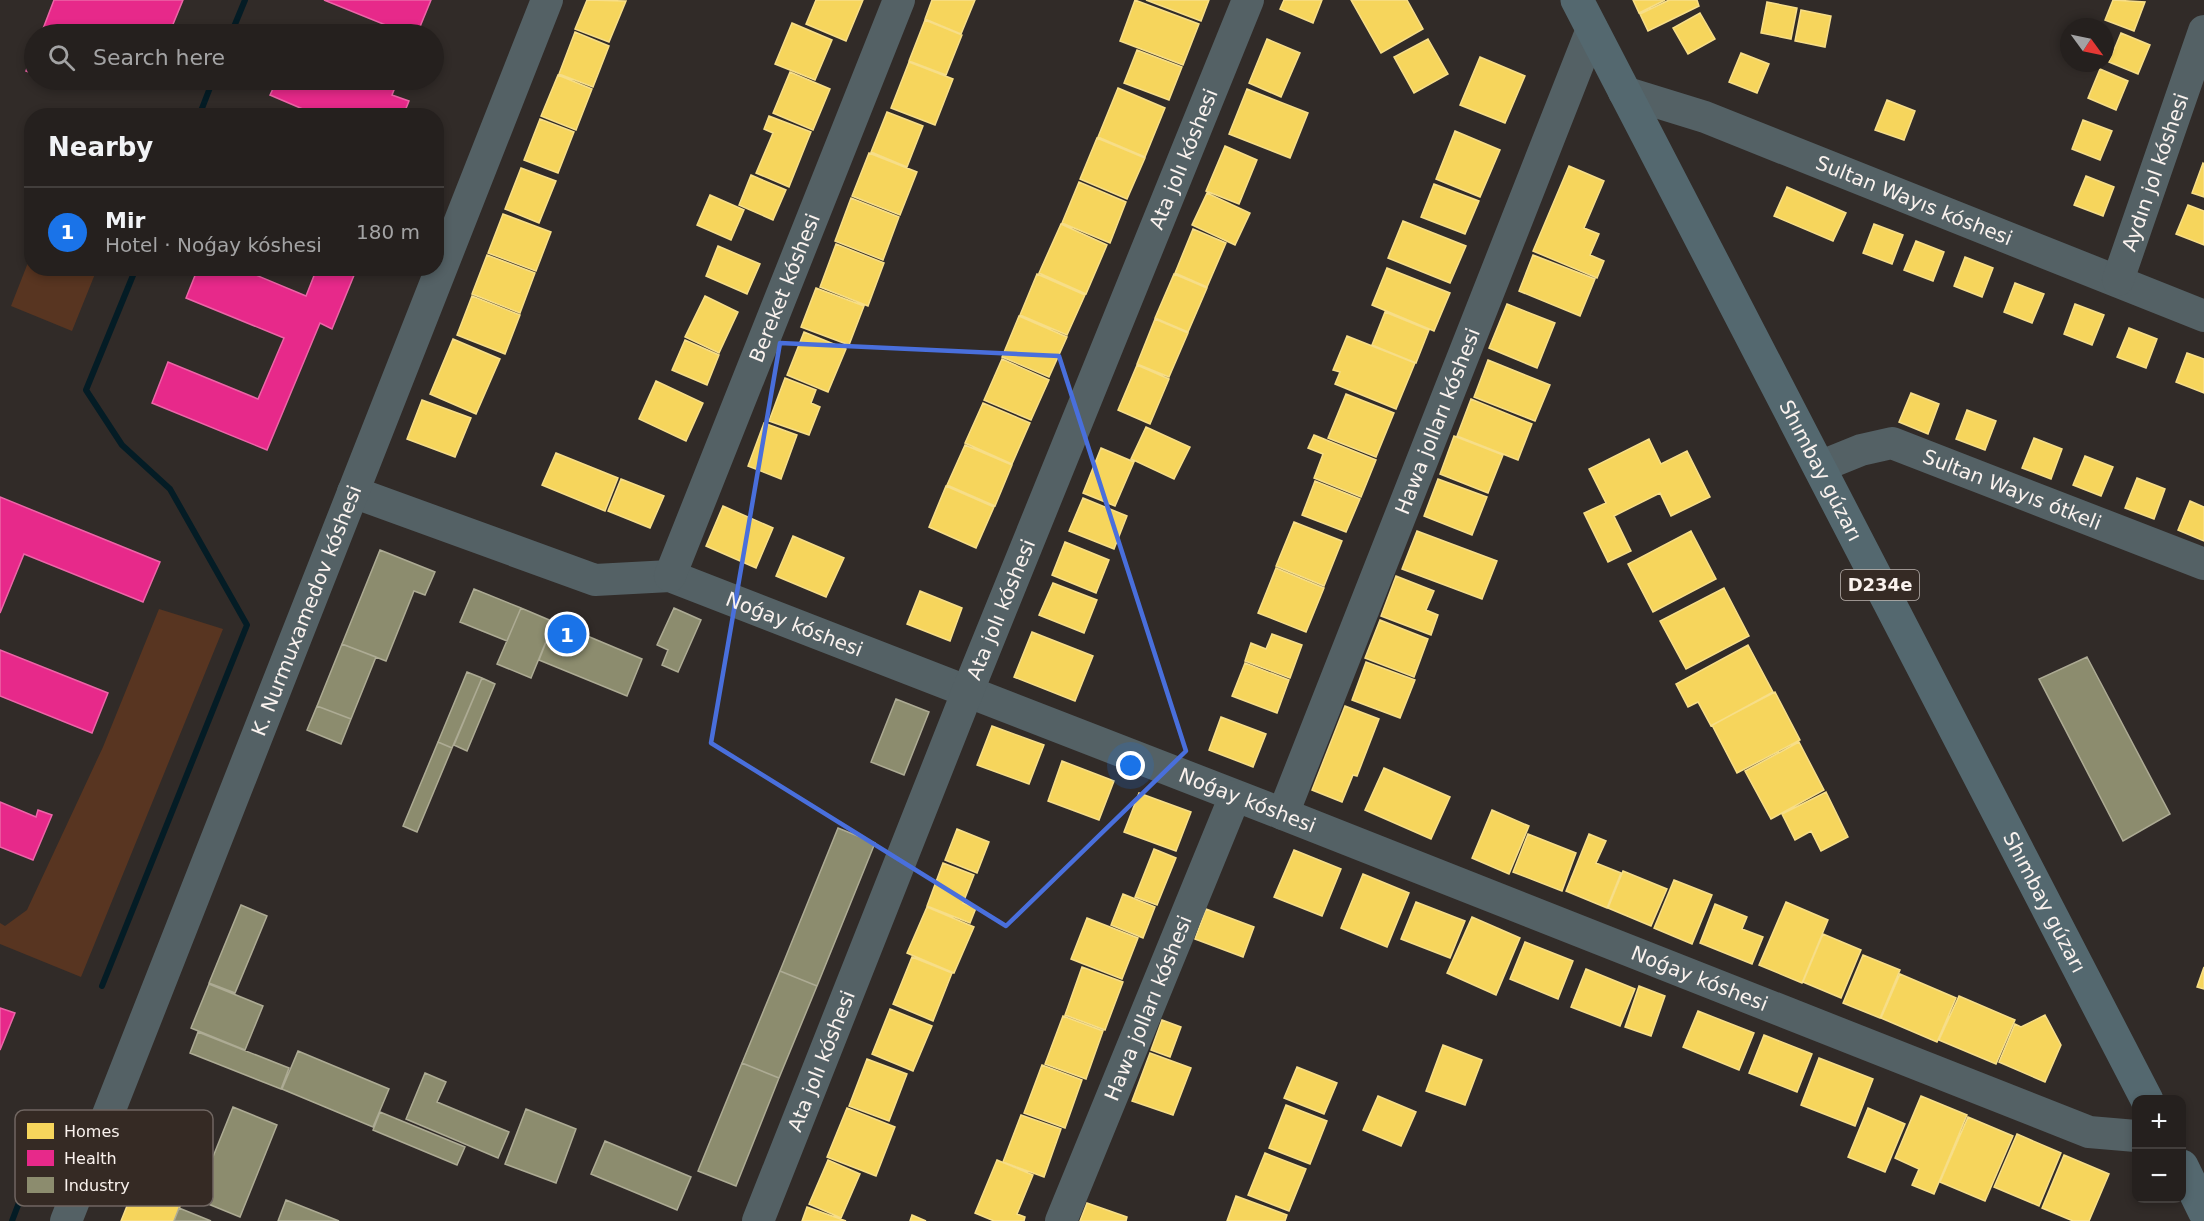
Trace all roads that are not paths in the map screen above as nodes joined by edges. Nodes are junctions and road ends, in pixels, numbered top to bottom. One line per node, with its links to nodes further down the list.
1 (547, 0): 8 (street, K. Nurmuxamedov kóshesi)
2 (899, 0): 15 (street, Bereket kóshesi)
3 (1248, 0): 16 (street, Ata jolı kóshesi)
4 (1578, 0): 5 (main road, Shımbay gúzarı / D234e)
5 (1592, 29): 7 (main road, Shımbay gúzarı / D234e); 18 (street, Hawa jolları kóshesi)
6 (2204, 31): 10 (street, Aydın jol kóshesi)
7 (1624, 92): 10 (street, Sultan Wayıs kóshesi); 12 (main road, Shımbay gúzarı / D234e)
8 (444, 261)
9 (438, 276): 13 (street, K. Nurmuxamedov kóshesi)
10 (2118, 280): 11 (street, Sultan Wayıs kóshesi)
11 (2204, 316)
12 (1819, 467): 14 (street, Sultan Wayıs ótkeli); 19 (main road, Shımbay gúzarı / D234e)
13 (353, 492): 15 (street, Noǵay kóshesi); 20 (street, K. Nurmuxamedov kóshesi)
14 (2204, 564)
15 (670, 576): 16 (street, Noǵay kóshesi)
16 (967, 693): 17 (street, Noǵay kóshesi); 26 (street, Ata jolı kóshesi)
17 (1235, 796): 18 (street, Noǵay kóshesi); 27 (street, Hawa jolları kóshesi)
18 (1283, 814): 21 (street, Noǵay kóshesi)
19 (2144, 1095)
20 (110, 1110)
21 (2132, 1136)
22 (2186, 1176): 24 (main road)
23 (72, 1206): 25 (street, K. Nurmuxamedov kóshesi)
24 (2204, 1211)
25 (66, 1221)
26 (758, 1221)
27 (1061, 1221)

